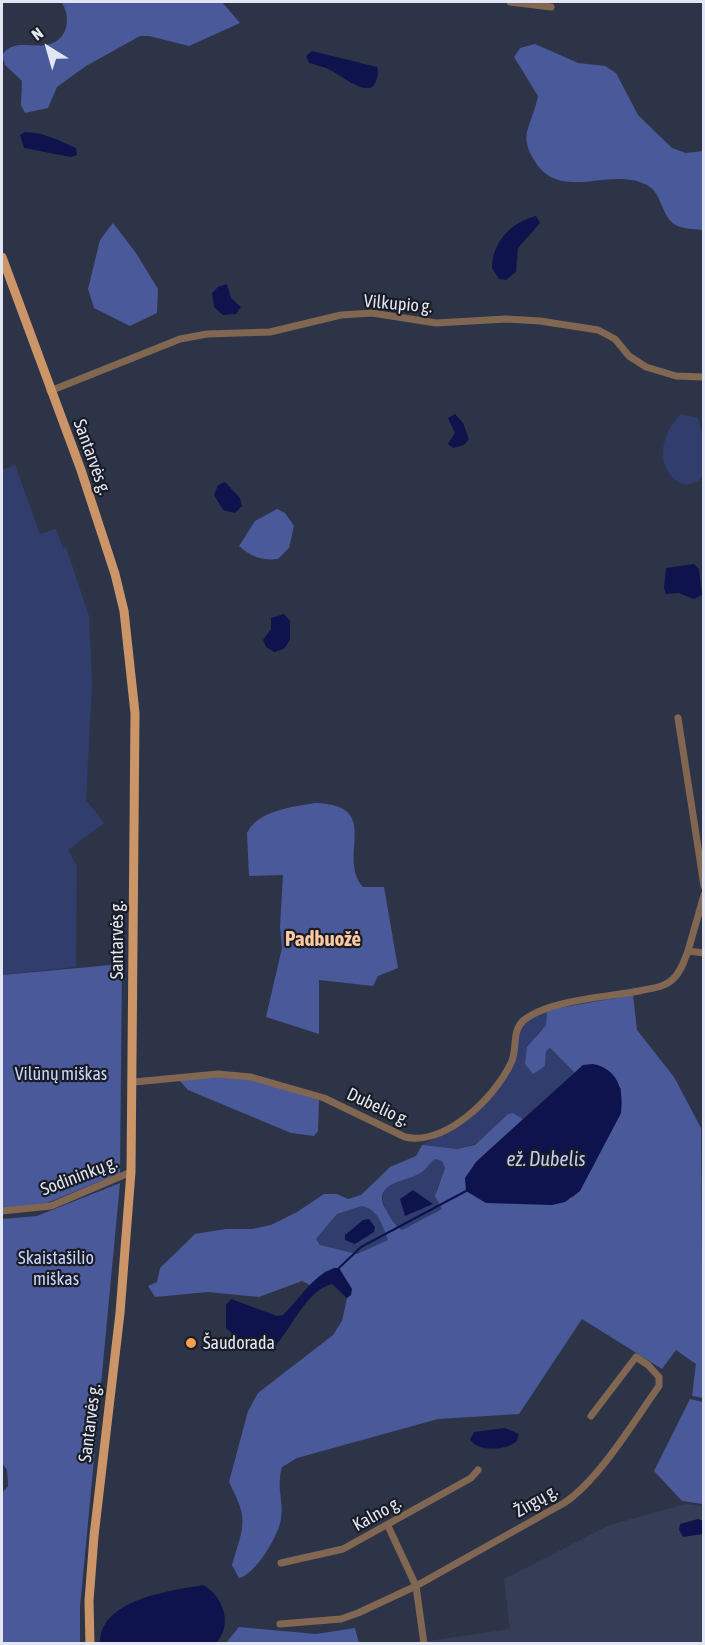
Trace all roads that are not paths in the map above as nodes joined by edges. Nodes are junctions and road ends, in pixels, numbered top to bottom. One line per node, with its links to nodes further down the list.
1 (510, 2): 2 (street)
2 (551, 7)
3 (2, 257): 5 (main road, Santarvės g.)
4 (704, 377): 5 (street, Vilkupio g.)
5 (50, 391): 11 (main road, Santarvės g.)
6 (678, 718): 7 (street)
7 (704, 886)
8 (704, 895): 9 (street, Dubelio g.)
9 (688, 951): 10 (street); 11 (street, Dubelio g.)
10 (704, 953)
11 (134, 1083): 12 (main road, Santarvės g.)
12 (131, 1172): 13 (street, Sodininkų g.); 20 (main road, Santarvės g.)
13 (2, 1211)
14 (591, 1416): 18 (street, Žirgų g.)
15 (478, 1470): 16 (street, Kalno g.)
16 (388, 1526): 17 (street, Kalno g.); 18 (street)
17 (281, 1563)
18 (416, 1586): 19 (street, Žirgų g.); 21 (street)
19 (280, 1624)
20 (90, 1644)
21 (424, 1644)

